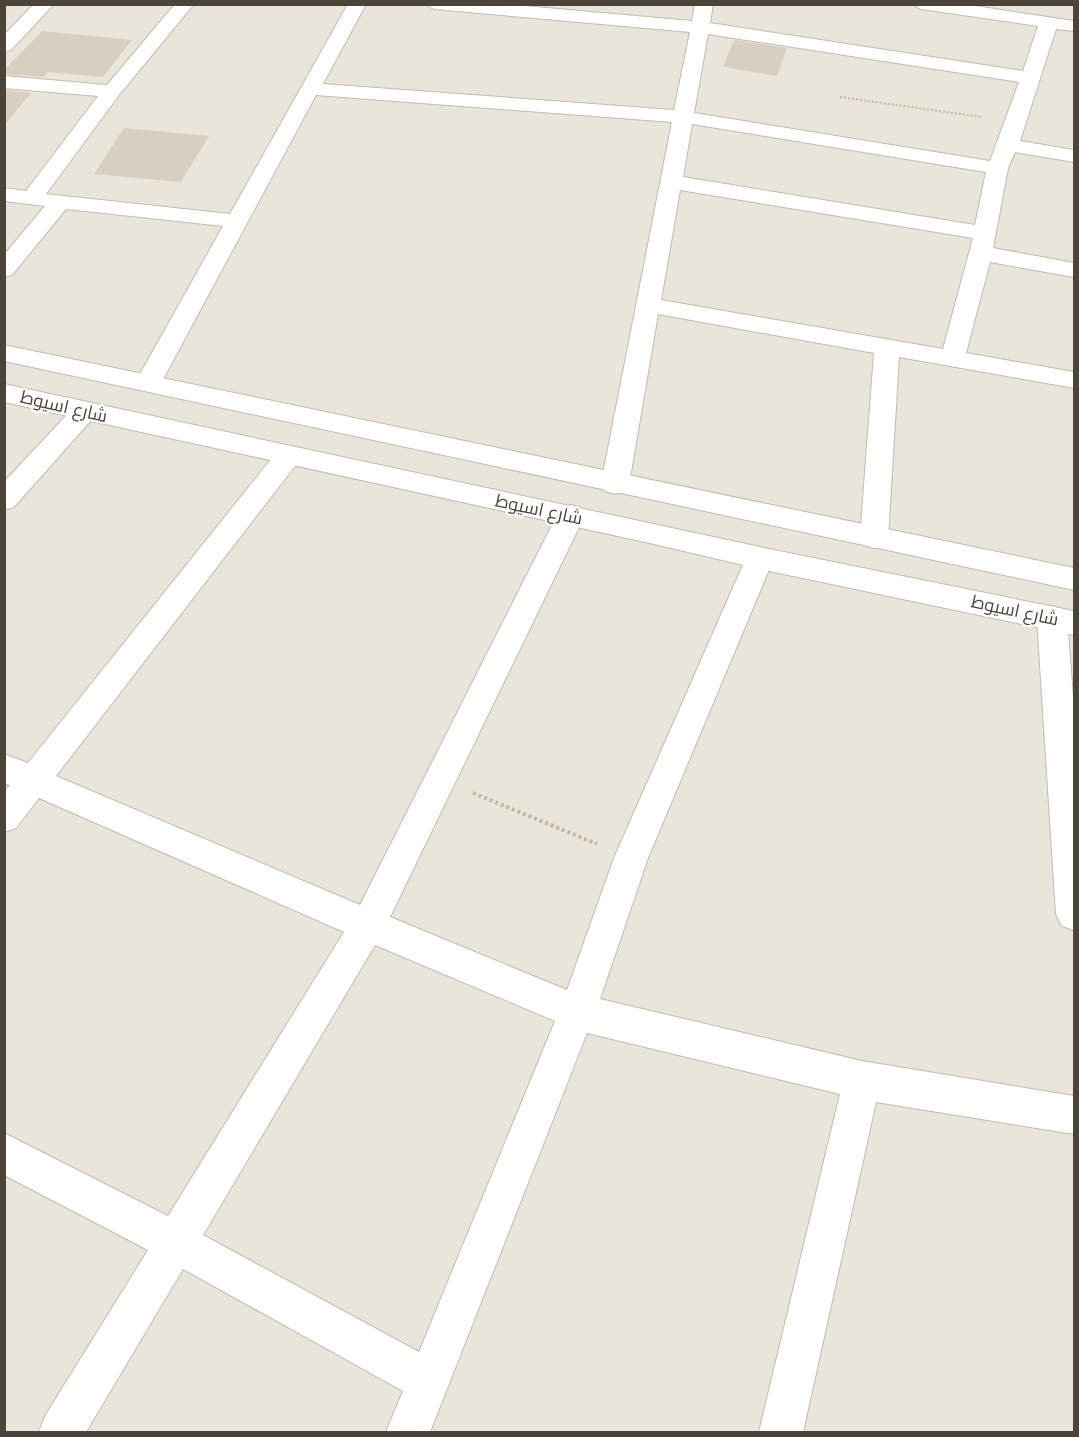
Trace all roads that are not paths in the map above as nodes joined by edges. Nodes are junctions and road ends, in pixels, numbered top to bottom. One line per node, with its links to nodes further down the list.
1 (45, 4): 10 (street)
2 (185, 4): 14 (street)
3 (357, 4): 13 (street)
4 (434, 4): 9 (street)
5 (704, 4): 9 (street)
6 (921, 4): 7 (street)
7 (1049, 22): 8 (street); 11 (street)
8 (1074, 26)
9 (698, 27): 11 (street); 15 (street)
10 (4, 46)
11 (1030, 78): 16 (street)
12 (4, 82): 14 (street)
13 (309, 89): 15 (street); 23 (street)
14 (112, 91): 21 (street)
15 (684, 117): 18 (street); 19 (street)
16 (1008, 145): 17 (street); 18 (street)
17 (1074, 156)
18 (997, 168): 24 (street)
19 (672, 182): 24 (street); 27 (street)
20 (4, 194): 21 (street)
21 (32, 198): 22 (street)
22 (60, 202): 23 (street); 25 (street)
23 (237, 221): 32 (street)
24 (984, 243): 26 (street); 30 (street)
25 (4, 270)
26 (1074, 270)
27 (650, 305): 28 (street); 36 (street)
28 (887, 348): 30 (street); 39 (street)
29 (4, 354): 32 (street)
30 (952, 359): 31 (street)
31 (1074, 380)
32 (148, 383): 36 (street)
33 (4, 393): 34 (street, شارع اسيوط)
34 (85, 411): 35 (street, شارع اسيوط); 37 (street)
35 (289, 455): 38 (street, شارع اسيوط); 43 (street)
36 (615, 484): 39 (street)
37 (4, 500)
38 (571, 515): 40 (street, شارع اسيوط); 46 (street)
39 (874, 538): 41 (street)
40 (760, 558): 42 (street, شارع اسيوط); 47 (street)
41 (1074, 579)
42 (1063, 620): 45 (street)
43 (20, 774): 44 (street); 46 (street)
44 (4, 818)
45 (1074, 914)
46 (368, 925): 47 (street); 51 (street)
47 (577, 1011): 48 (street); 52 (street)
48 (862, 1080): 49 (street); 55 (street)
49 (1074, 1115)
50 (4, 1153): 51 (street)
51 (175, 1242): 52 (street); 53 (street)
52 (427, 1380): 54 (street)
53 (61, 1432)
54 (408, 1432)
55 (781, 1432)

